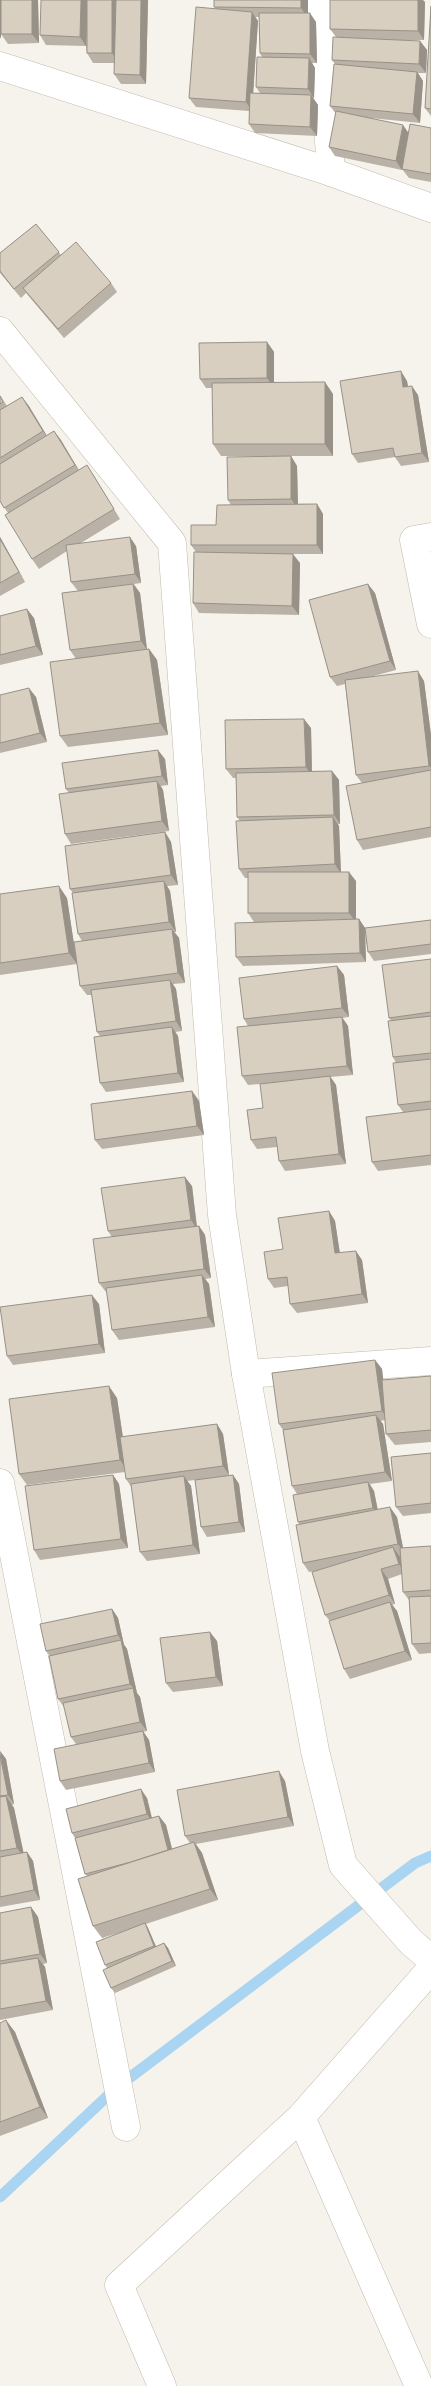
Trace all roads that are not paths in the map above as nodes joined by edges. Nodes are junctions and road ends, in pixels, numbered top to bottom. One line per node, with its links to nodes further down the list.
1 (320, 0): 3 (street)
2 (0, 66): 3 (street)
3 (331, 172): 4 (street)
4 (431, 208)
5 (0, 331): 9 (street)
6 (431, 537): 7 (street)
7 (431, 624)
8 (431, 1361): 9 (street)
9 (246, 1374): 11 (street)
10 (0, 1482): 14 (street)
11 (421, 1950)
12 (431, 1969): 13 (street)
13 (301, 2117): 15 (street); 16 (street)
14 (126, 2127)
15 (162, 2386)
16 (419, 2386)

